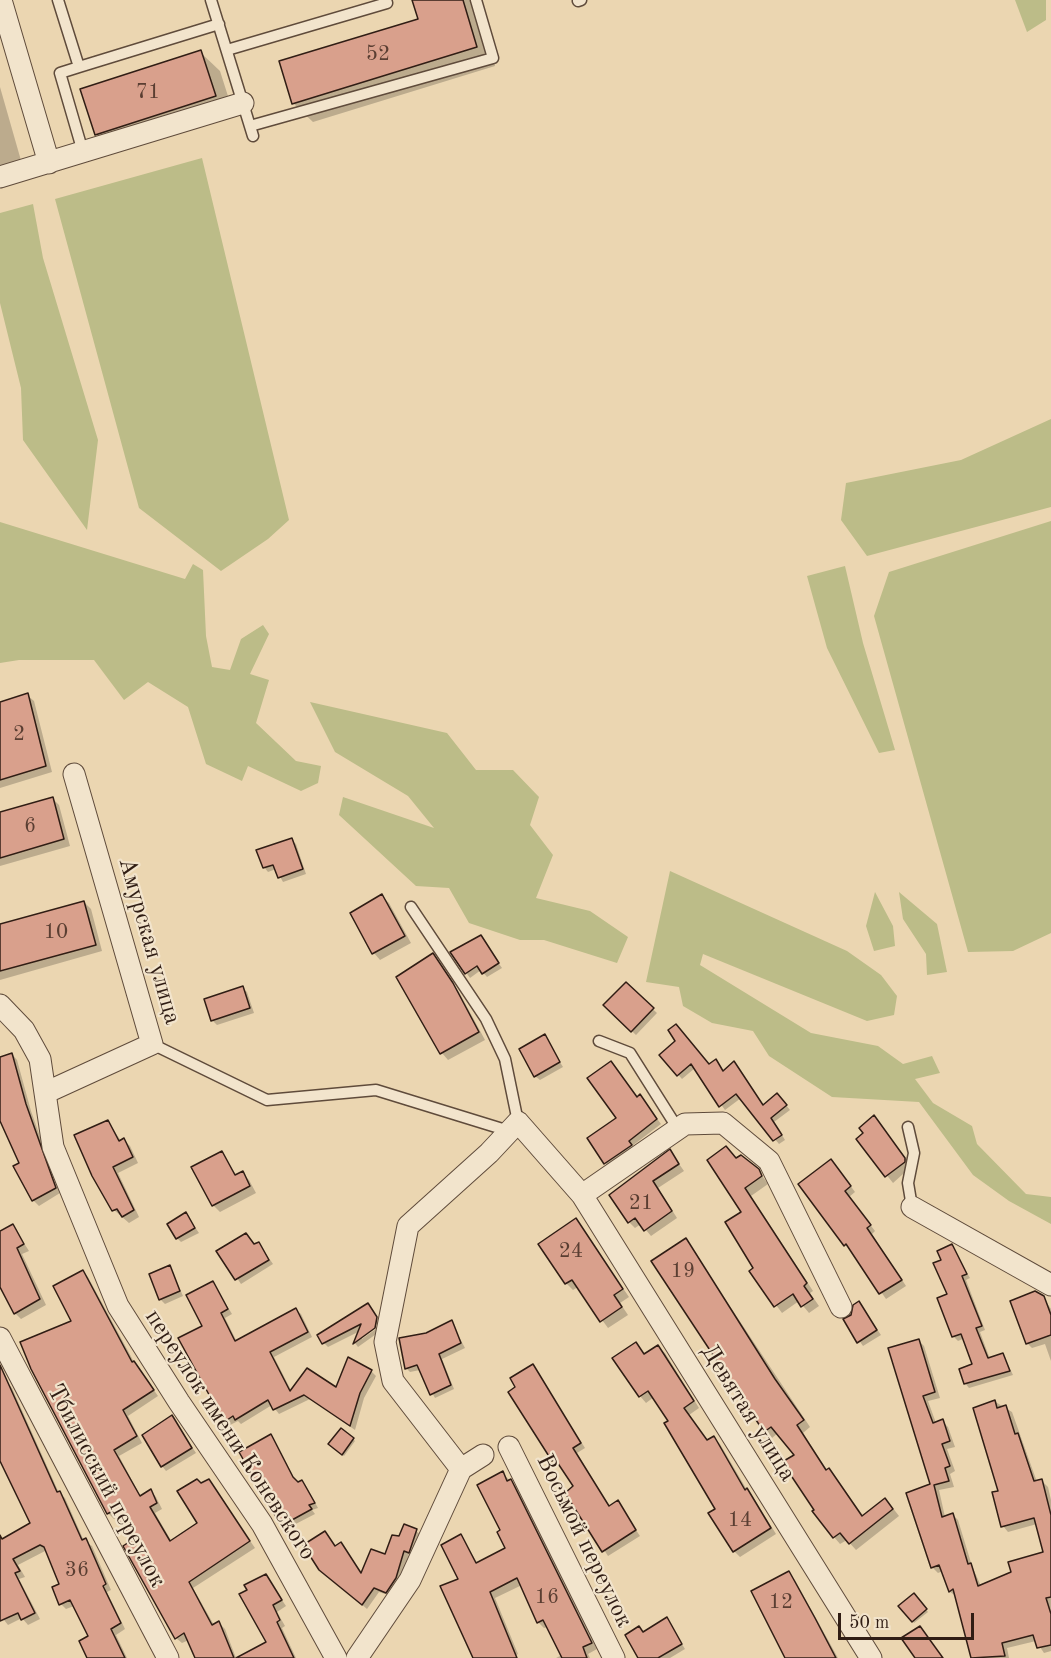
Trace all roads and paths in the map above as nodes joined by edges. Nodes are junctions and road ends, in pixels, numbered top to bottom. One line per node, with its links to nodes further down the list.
1 (1, 0): 11 (street)
2 (58, 0): 8 (lane)
3 (211, 0): 6 (lane)
4 (386, 0): 7 (lane)
5 (476, 0): 9 (lane)
6 (219, 24): 7 (lane); 8 (lane)
7 (227, 50): 9 (lane)
8 (79, 67): 10 (lane)
9 (243, 103): 10 (street)
10 (83, 152): 11 (street)
11 (49, 163): 12 (street)
12 (0, 177)
13 (74, 774): 17 (street, Амурская улица)
14 (411, 907): 19 (lane)
15 (0, 1005): 18 (street, переулок имени Коневского)
16 (599, 1041): 21 (lane)
17 (152, 1044): 18 (street, Амурская улица); 19 (lane)
18 (45, 1093): 31 (street, переулок имени Коневского)
19 (513, 1127): 22 (street, Девятая улица); 29 (street)
20 (908, 1127): 23 (lane)
21 (678, 1129): 22 (street); 25 (street)
22 (582, 1195): 34 (street, Девятая улица)
23 (912, 1207): 24 (street)
24 (1051, 1285)
25 (841, 1307)
26 (0, 1338): 30 (street, Тбилисский переулок)
27 (509, 1447): 33 (street, Восьмой переулок)
28 (483, 1455): 29 (street)
29 (461, 1469): 32 (street)
30 (168, 1658)
31 (336, 1658)
32 (357, 1658)
33 (614, 1658)
34 (871, 1658)

